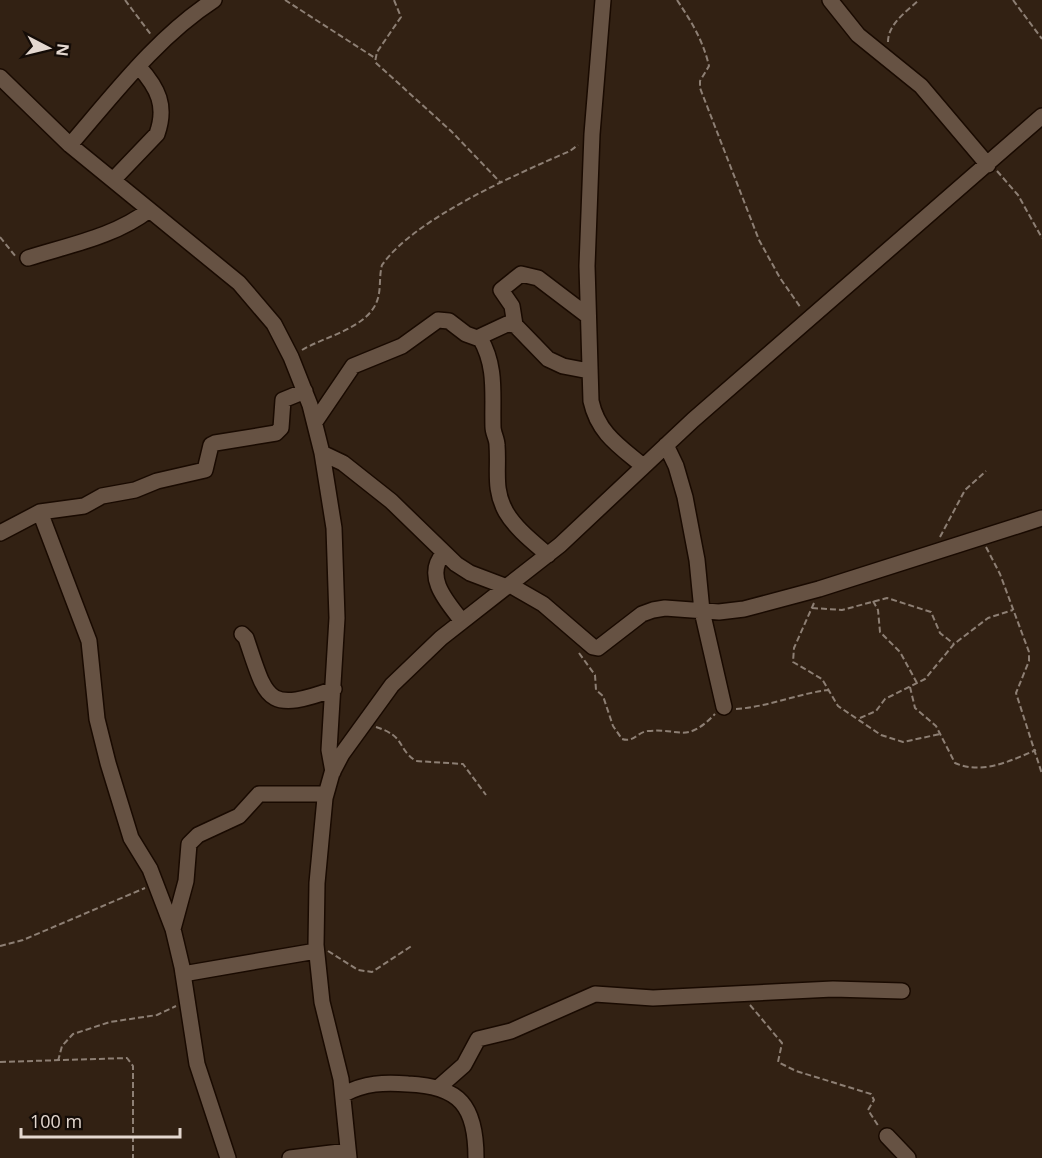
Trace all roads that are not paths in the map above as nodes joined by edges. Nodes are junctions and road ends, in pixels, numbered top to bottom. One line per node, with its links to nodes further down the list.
1 (214, 0): 4 (street)
2 (603, 0): 12 (street)
3 (830, 0): 8 (street)
4 (139, 67): 7 (street); 9 (street)
5 (0, 77): 7 (street)
6 (1042, 116): 8 (street)
7 (70, 145): 9 (street)
8 (988, 165): 18 (street)
9 (112, 180): 10 (street)
10 (149, 210): 11 (street); 16 (street)
11 (28, 258)
12 (588, 316): 13 (street); 15 (street)
13 (515, 325): 14 (street); 15 (street)
14 (480, 338): 17 (street); 25 (street)
15 (589, 370): 20 (street)
16 (304, 391): 17 (street); 21 (street)
17 (315, 422): 19 (street)
18 (666, 445): 20 (street); 27 (street)
19 (322, 453): 24 (street); 30 (street)
20 (642, 466): 25 (street)
21 (40, 512): 23 (street); 34 (street)
22 (1042, 518): 27 (street)
23 (0, 533)
24 (444, 553): 26 (street); 28 (street)
25 (548, 555): 26 (street)
26 (508, 586): 27 (street); 28 (street)
27 (702, 611): 31 (street)
28 (462, 621): 32 (street)
29 (242, 634): 30 (street)
30 (334, 689): 32 (street)
31 (724, 707)
32 (333, 772): 33 (street)
33 (326, 794): 34 (street); 35 (street)
34 (173, 929): 36 (street)
35 (316, 948): 36 (street); 39 (street)
36 (183, 974): 42 (street)
37 (902, 992): 38 (street)
38 (439, 1087): 39 (street); 44 (street)
39 (344, 1094): 41 (street)
40 (887, 1136): 45 (street)
41 (348, 1154): 43 (street)
42 (228, 1158)
43 (290, 1158)
44 (476, 1158)
45 (908, 1158)

